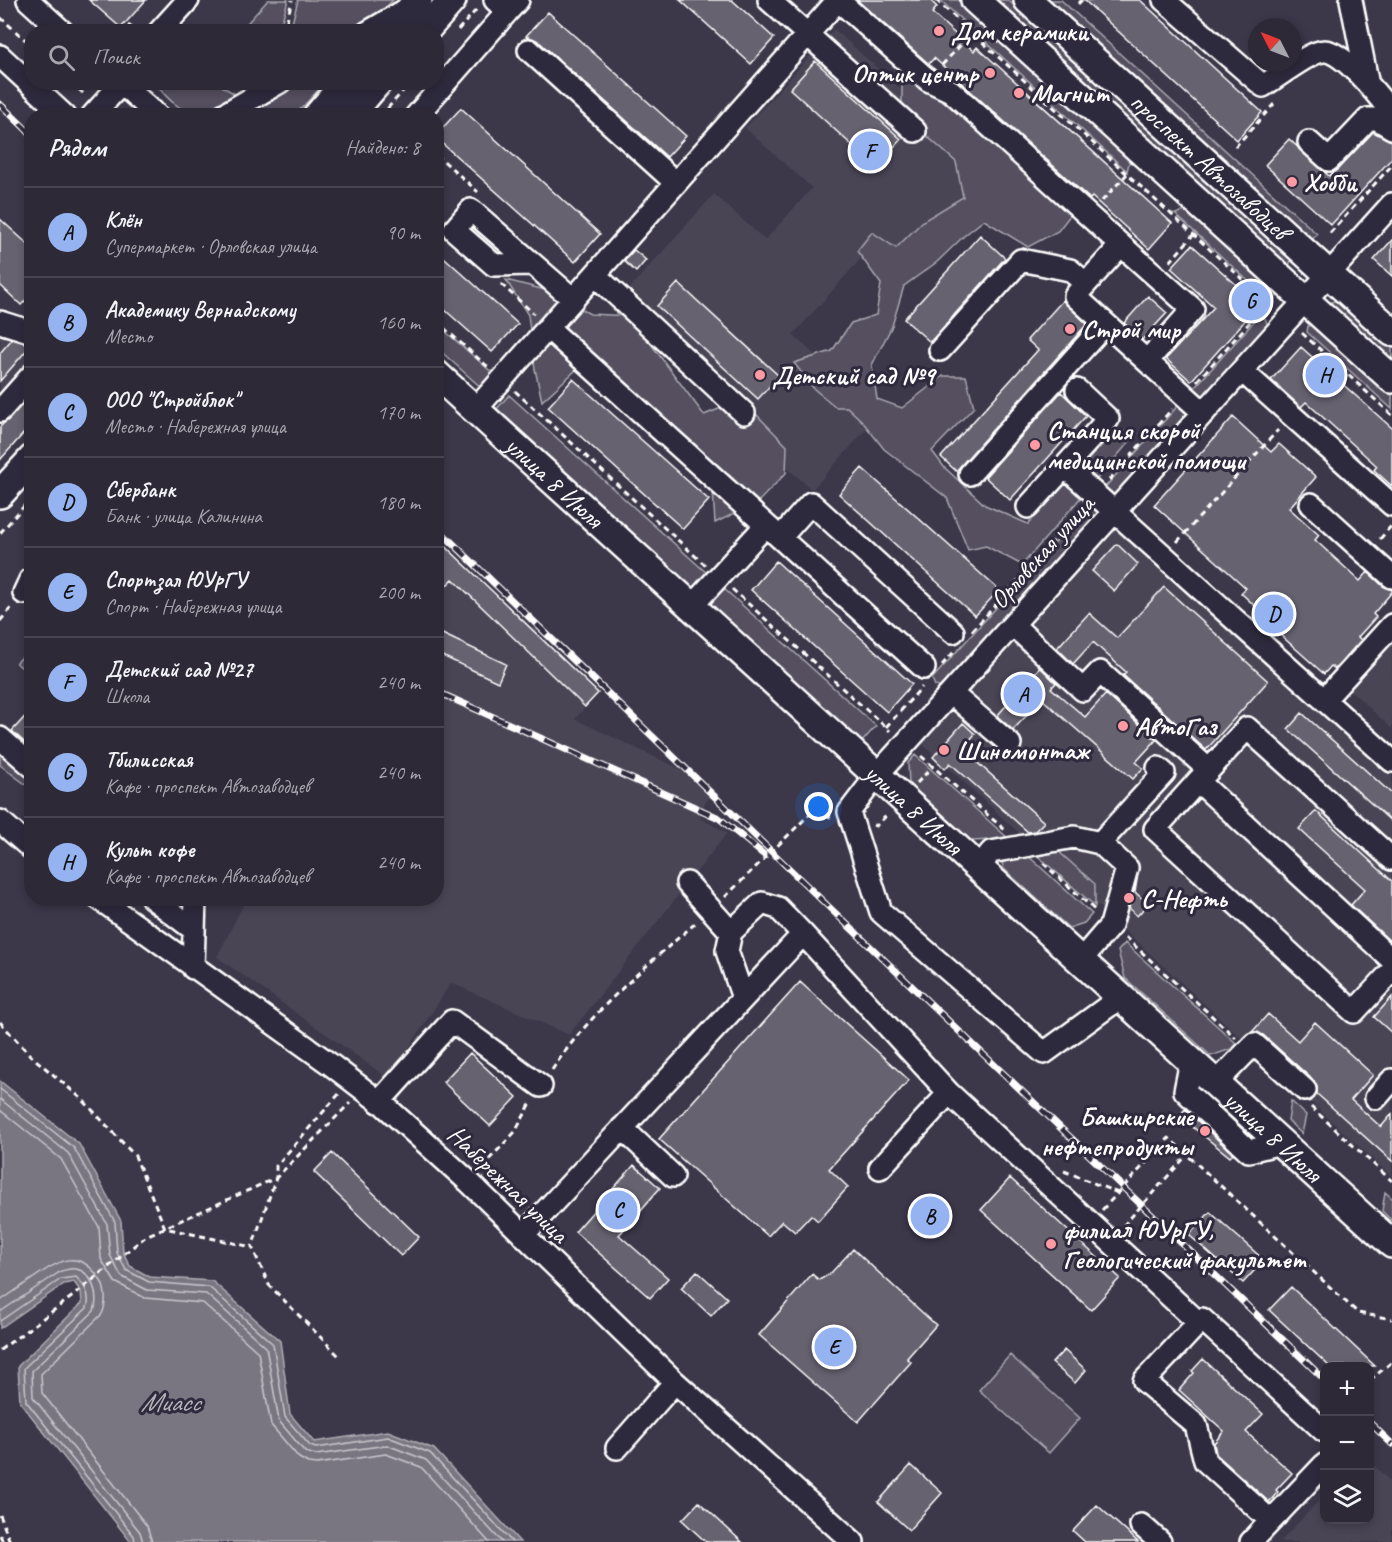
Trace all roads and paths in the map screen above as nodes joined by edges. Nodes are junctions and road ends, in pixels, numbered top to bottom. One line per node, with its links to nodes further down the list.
1 (28, 0): 17 (street)
2 (188, 0): 18 (street)
3 (292, 0): 19 (path)
4 (452, 0): 22 (main road)
5 (769, 0): 25 (street)
6 (838, 0): 25 (street); 31 (street)
7 (936, 0): 24 (path)
8 (975, 0): 69 (main road, проспект Автозаводцев)
9 (1028, 0): 64 (main road, проспект Автозаводцев)
10 (1082, 0): 14 (path)
11 (1164, 0): 33 (street)
12 (1351, 0): 32 (street)
13 (415, 3): 20 (street); 21 (main road)
14 (1078, 4)
15 (500, 5): 23 (path); 30 (street)
16 (0, 17): 26 (path)
17 (54, 24)
18 (166, 24)
19 (286, 24)
20 (381, 24)
21 (397, 24)
22 (431, 24)
23 (457, 31)
24 (972, 33): 31 (path); 55 (path)
25 (808, 34): 51 (street); 56 (street)
26 (24, 39)
27 (529, 50): 56 (street)
28 (0, 56): 29 (street)
29 (24, 78)
30 (444, 79)
31 (928, 80): 58 (street)
32 (1366, 80): 33 (street); 49 (street)
33 (1263, 86): 53 (path)
34 (37, 90): 41 (street)
35 (115, 90): 42 (street)
36 (129, 90): 43 (street)
37 (266, 90): 44 (street)
38 (404, 90): 47 (path)
39 (436, 90): 48 (street)
40 (363, 93): 45 (main road); 46 (main road)
41 (56, 108)
42 (99, 108)
43 (149, 108)
44 (235, 108)
45 (333, 108)
46 (354, 108)
47 (388, 108)
48 (422, 108)
49 (1392, 113)
50 (1392, 128): 52 (street)
51 (915, 131)
52 (1309, 142)
53 (1235, 147)
54 (1392, 165): 59 (path)
55 (1127, 174): 58 (path); 60 (path)
56 (676, 183): 63 (street)
57 (1392, 204): 64 (street, Орловская улица)
58 (1089, 216): 61 (street)
59 (1330, 233)
60 (1194, 235): 65 (path); 68 (path)
61 (1121, 245): 65 (street); 66 (street)
62 (532, 264): 67 (street)
63 (595, 275): 67 (street); 87 (street)
64 (1329, 275): 69 (street, Орловская улица); 75 (main road, проспект Автозаводцев)
65 (1156, 276): 77 (street)
66 (1086, 284): 70 (street); 76 (street)
67 (573, 299): 73 (street)
68 (1268, 303): 69 (path); 84 (path)
69 (1296, 310): 78 (street, Орловская улица); 79 (main road, проспект Автозаводцев); 90 (path)
70 (1105, 324): 77 (street); 93 (street)
71 (3, 327): 74 (street)
72 (444, 328): 80 (path)
73 (548, 328): 80 (street); 101 (street)
74 (24, 331)
75 (1392, 332)
76 (940, 350)
77 (1147, 361): 84 (street)
78 (1242, 370): 88 (street, Орловская улица); 89 (street)
79 (1392, 379)
80 (502, 380): 85 (street); 104 (path)
81 (444, 381): 85 (main road, улица 8 Июля)
82 (24, 384): 86 (street)
83 (1077, 390): 91 (street)
84 (1184, 396): 88 (street); 95 (path)
85 (476, 410): 106 (main road, улица 8 Июля)
86 (0, 411)
87 (744, 413)
88 (1204, 413): 100 (street, Орловская улица)
89 (1291, 415): 98 (street); 103 (path)
90 (1392, 415)
91 (1065, 467): 95 (street); 99 (street)
92 (24, 468): 94 (main road)
93 (970, 474)
94 (0, 494)
95 (1096, 494): 100 (street); 109 (path)
96 (1311, 504): 105 (street)
97 (24, 506): 102 (path)
98 (1392, 506)
99 (1028, 507)
100 (1115, 511): 107 (street, Орловская улица); 112 (street)
101 (773, 531): 104 (street); 109 (street); 110 (street)
102 (0, 533)
103 (1177, 542)
104 (718, 577): 106 (street); 113 (path)
105 (1392, 577)
106 (692, 606): 120 (main road, улица 8 Июля)
107 (1013, 625): 111 (street, Орловская улица); 121 (street)
108 (1392, 625): 112 (street)
109 (960, 638): 110 (path)
110 (929, 673): 113 (path)
111 (951, 693): 115 (street, Орловская улица); 116 (street)
112 (1324, 700): 118 (street)
113 (885, 727): 115 (path)
114 (0, 738): 117 (street)
115 (907, 743): 120 (street, Орловская улица)
116 (1010, 744)
117 (24, 759)
118 (1392, 761)
119 (1158, 768): 125 (street)
120 (877, 775): 122 (street, Орловская улица); 127 (main road, улица 8 Июля)
121 (1204, 775): 126 (street); 137 (street); 139 (street)
122 (851, 820): 132 (path); 140 (street)
123 (0, 822): 124 (street)
124 (24, 840)
125 (1100, 843): 127 (street); 136 (street)
126 (1392, 859)
127 (978, 867): 136 (main road, улица 8 Июля)
128 (687, 883): 132 (street)
129 (109, 906): 138 (street, Набережная улица)
130 (162, 906): 133 (street)
131 (195, 906): 133 (street)
132 (711, 910): 134 (street); 146 (path)
133 (194, 930): 138 (street)
134 (731, 932): 135 (street); 141 (street)
135 (803, 934): 141 (street); 148 (street)
136 (1081, 960): 140 (main road, улица 8 Июля)
137 (1392, 960)
138 (193, 968): 147 (street, Набережная улица)
139 (1392, 971)
140 (1121, 997): 143 (main road, улица 8 Июля)
141 (743, 998): 152 (street)
142 (0, 1022): 163 (path)
143 (1191, 1061): 145 (main road, улица 8 Июля); 153 (street)
144 (1392, 1080): 149 (street)
145 (1216, 1083): 150 (street); 153 (main road, улица 8 Июля)
146 (542, 1086): 151 (street); 160 (path)
147 (352, 1090): 151 (street, Набережная улица); 158 (path); 158 (path)
148 (949, 1093): 155 (street); 162 (street)
149 (1376, 1098)
150 (1309, 1099): 159 (path)
151 (379, 1102): 160 (street, Набережная улица)
152 (622, 1128): 157 (street); 164 (street)
153 (1281, 1143): 166 (main road, улица 8 Июля)
154 (1188, 1155): 161 (path); 165 (path); 168 (path)
155 (880, 1168)
156 (1064, 1171): 161 (path)
157 (673, 1176)
158 (276, 1178): 163 (path); 167 (path)
159 (1392, 1181)
160 (469, 1182): 164 (street, Набережная улица)
161 (1118, 1193): 162 (path)
162 (1090, 1223): 165 (street)
163 (165, 1228): 167 (path); 170 (path)
164 (523, 1235): 174 (street, Набережная улица)
165 (1109, 1240): 169 (street)
166 (1392, 1244)
167 (252, 1247): 171 (path)
168 (1392, 1319)
169 (1199, 1323): 175 (street); 179 (street)
170 (0, 1350)
171 (339, 1356)
172 (1392, 1362): 173 (path)
173 (1374, 1377)
174 (675, 1382): 176 (street); 184 (street, Набережная улица)
175 (1320, 1427)
176 (617, 1448)
177 (1320, 1469): 179 (street)
178 (0, 1515): 183 (path)
179 (1271, 1521): 186 (street)
180 (1141, 1524): 185 (street)
181 (0, 1535): 182 (path)
182 (3, 1542)
183 (10, 1542)
184 (854, 1542)
185 (1160, 1542)
186 (1251, 1542)

